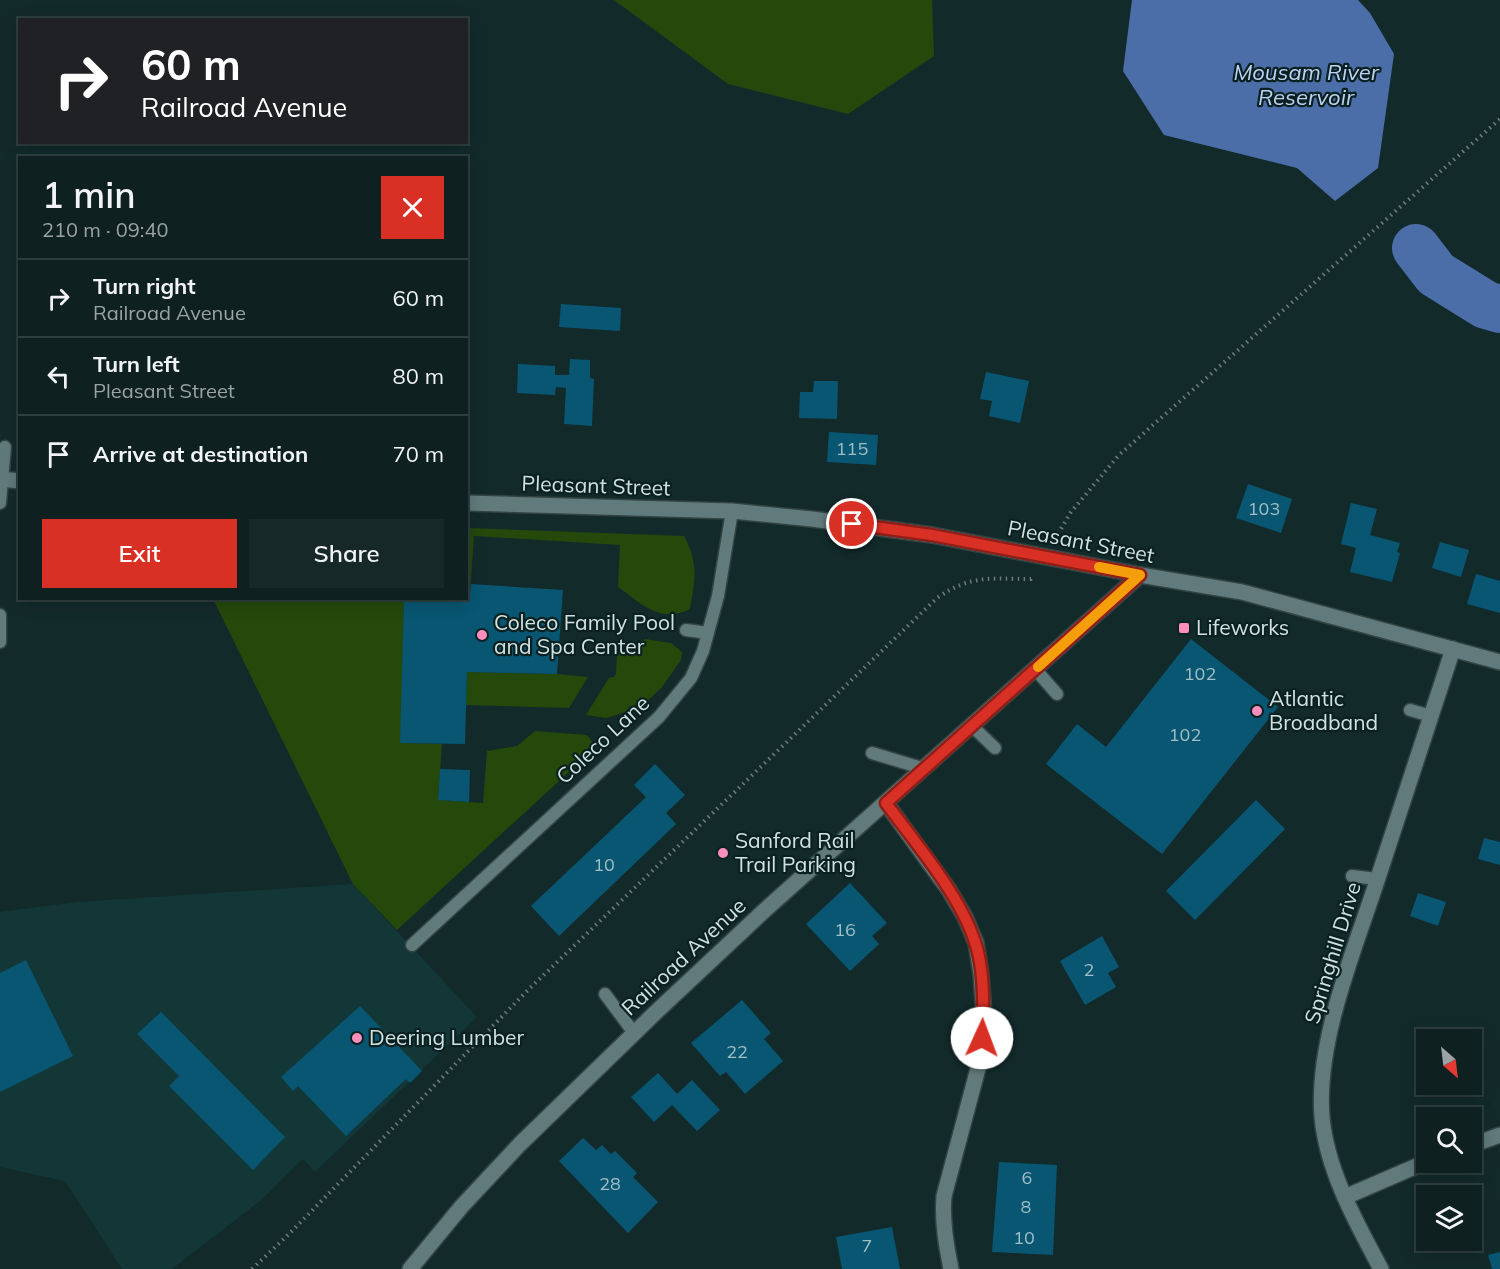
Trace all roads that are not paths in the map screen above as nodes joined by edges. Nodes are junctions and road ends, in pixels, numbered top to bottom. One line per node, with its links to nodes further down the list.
1 (5, 447): 2 (lane)
2 (1, 479): 3 (street); 4 (lane)
3 (18, 481)
4 (0, 503)
5 (468, 503): 6 (street, Pleasant Street)
6 (732, 511): 7 (street, Pleasant Street); 10 (lane, Coleco Lane)
7 (1140, 575): 12 (street, Pleasant Street); 14 (street, Railroad Avenue)
8 (0, 616): 11 (lane)
9 (686, 630): 10 (lane)
10 (708, 633): 25 (lane, Coleco Lane)
11 (0, 642)
12 (1453, 649): 13 (street, Pleasant Street); 17 (street, Springhill Drive)
13 (1500, 662)
14 (1035, 669): 15 (lane); 18 (street, Railroad Avenue)
15 (1057, 694)
16 (1410, 710): 17 (lane)
17 (1431, 716): 24 (street, Springhill Drive)
18 (972, 726): 19 (lane); 21 (street, Railroad Avenue)
19 (994, 748)
20 (872, 753): 21 (lane)
21 (925, 769): 22 (street, Railroad Avenue)
22 (886, 803): 27 (street, Railroad Avenue); 33 (street)
23 (1352, 876): 24 (lane)
24 (1377, 879): 31 (street, Springhill Drive)
25 (411, 945)
26 (605, 994): 27 (lane)
27 (634, 1033): 32 (street, Railroad Avenue)
28 (1500, 1135): 29 (street)
29 (1482, 1141)
30 (1416, 1166): 31 (street)
31 (1345, 1197): 34 (street, Springhill Drive)
32 (410, 1269)
33 (951, 1269)
34 (1381, 1269)

